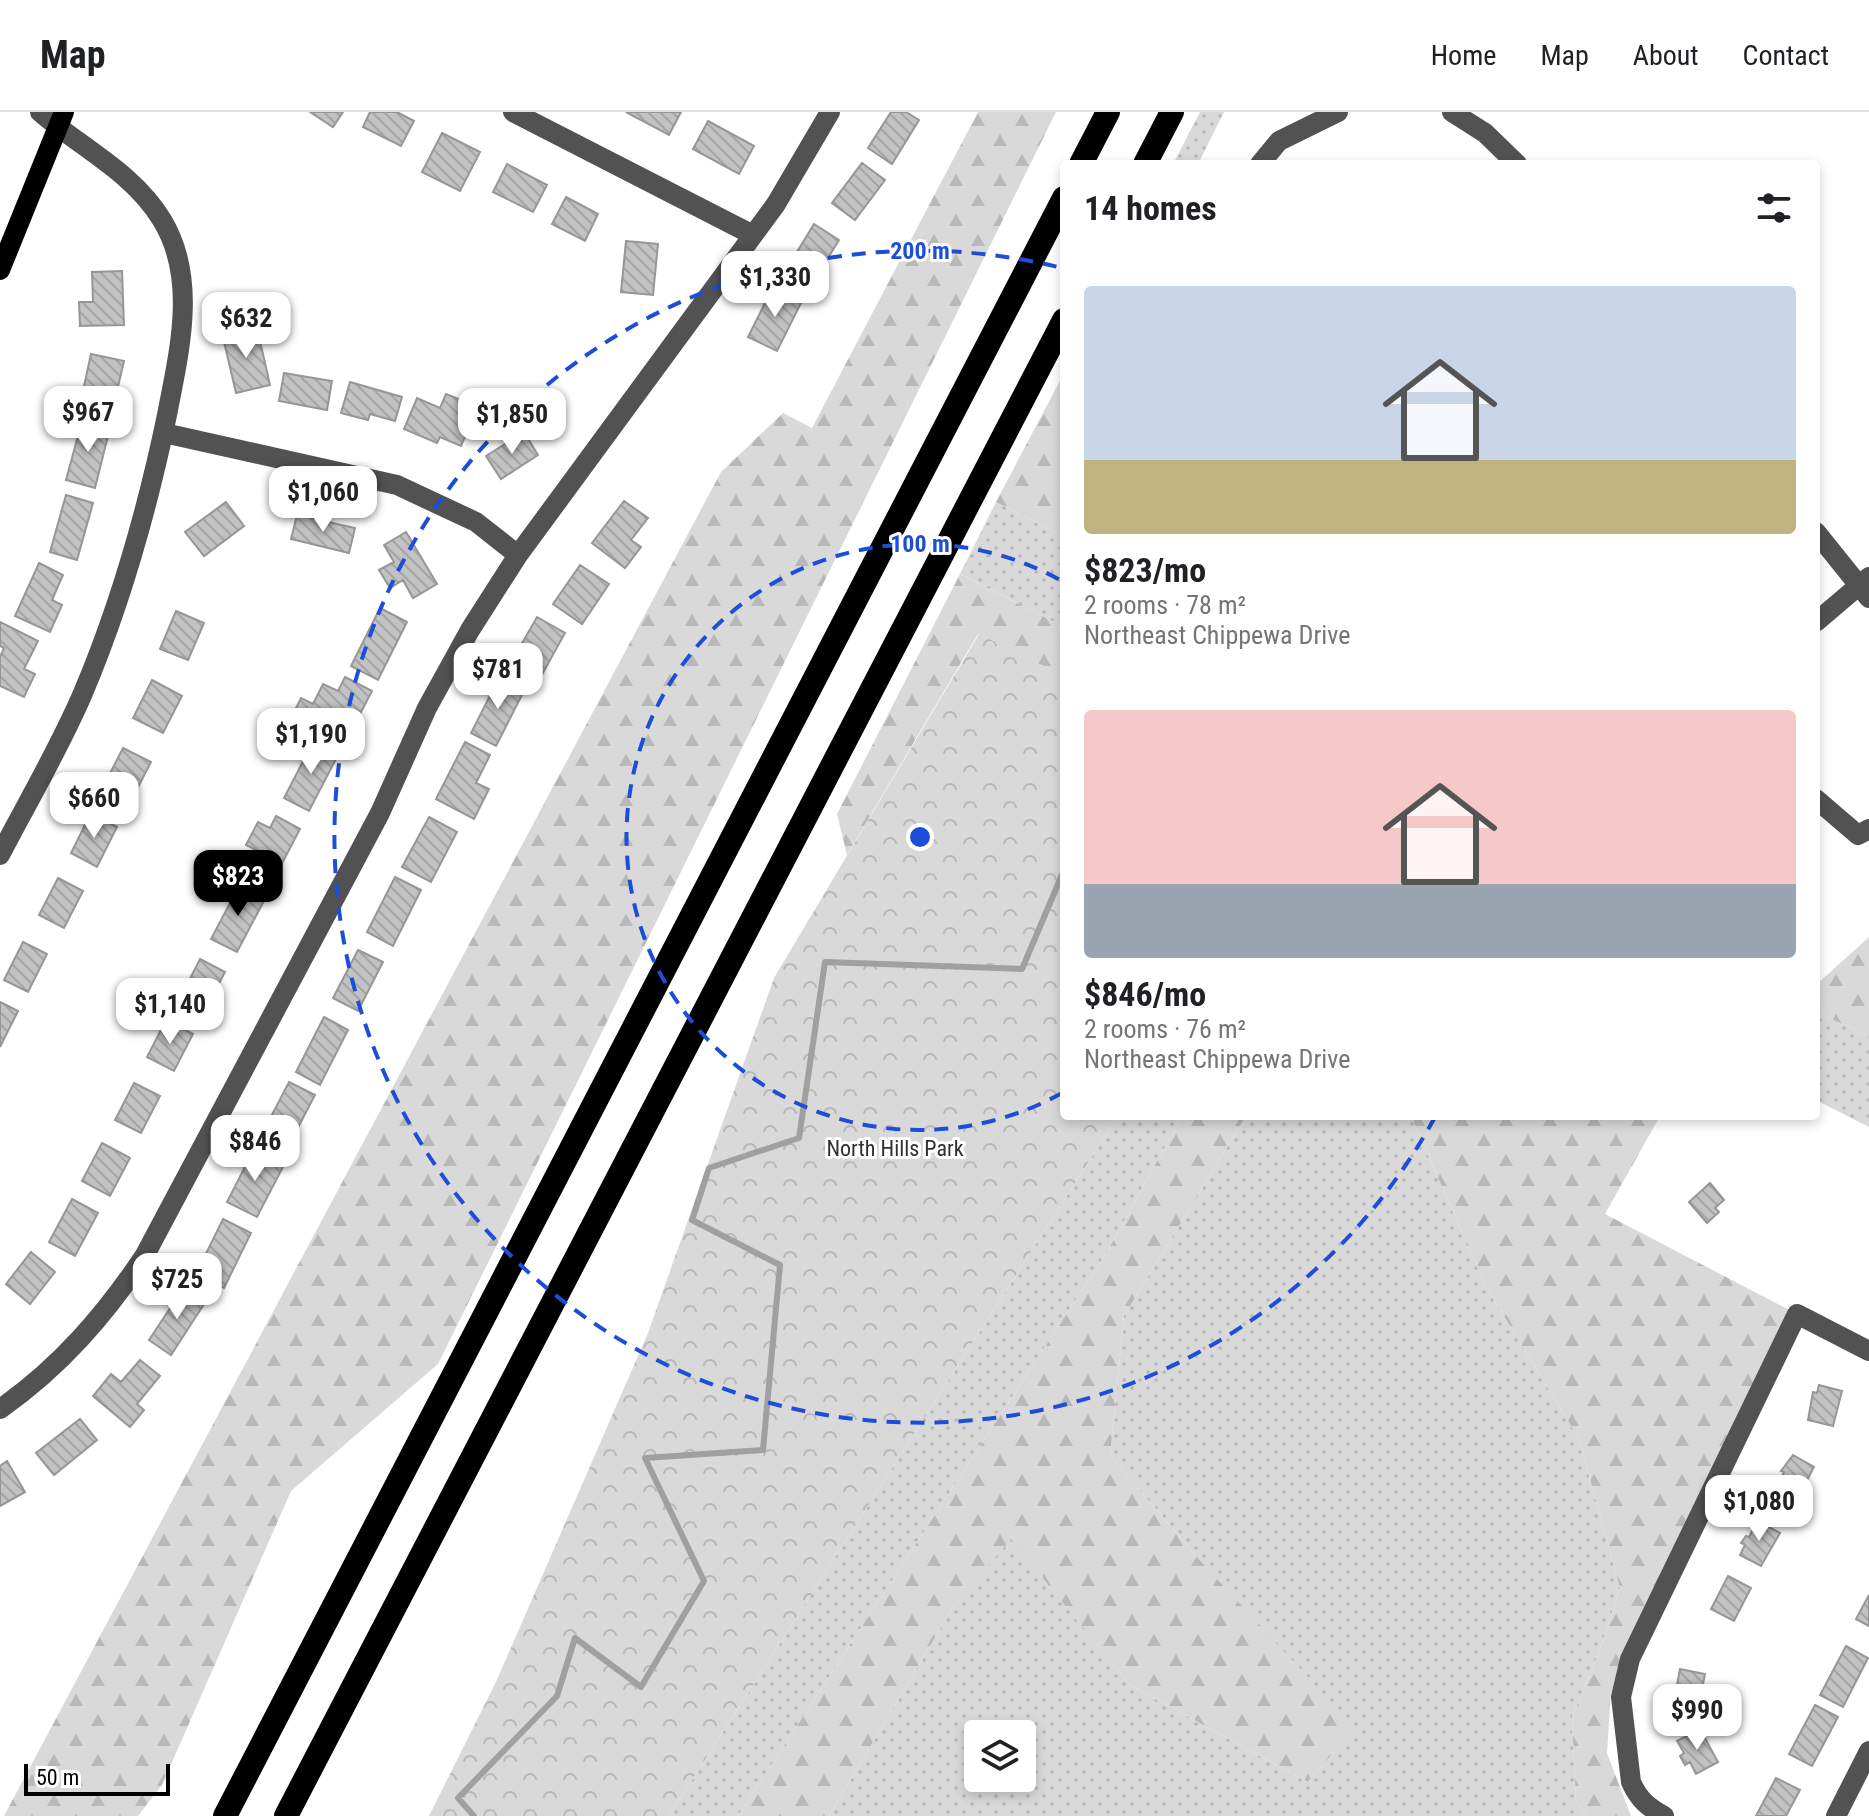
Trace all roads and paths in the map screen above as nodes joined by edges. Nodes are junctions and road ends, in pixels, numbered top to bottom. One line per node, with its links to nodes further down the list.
1 (40, 112): 8 (street)
2 (513, 112): 14 (street)
3 (830, 112): 14 (street)
4 (1108, 112): 9 (highway)
5 (1172, 112): 10 (highway)
6 (1338, 112): 11 (street)
7 (1452, 112): 12 (street)
8 (61, 120): 15 (main road); 17 (street)
9 (1083, 160)
10 (1147, 160)
11 (1263, 160)
12 (1513, 160)
13 (1060, 206): 28 (highway)
14 (753, 235): 19 (street)
15 (0, 270)
16 (1060, 328): 29 (highway)
17 (164, 433): 19 (street); 24 (street)
18 (1820, 536): 20 (street)
19 (518, 555): 26 (street)
20 (1865, 587): 21 (street)
21 (1820, 619)
22 (1820, 802): 23 (street)
23 (1863, 832)
24 (0, 855)
25 (1869, 1351): 30 (street)
26 (0, 1409)
27 (1869, 1751): 31 (street)
28 (225, 1816)
29 (286, 1816)
30 (1664, 1816)
31 (1836, 1816)

